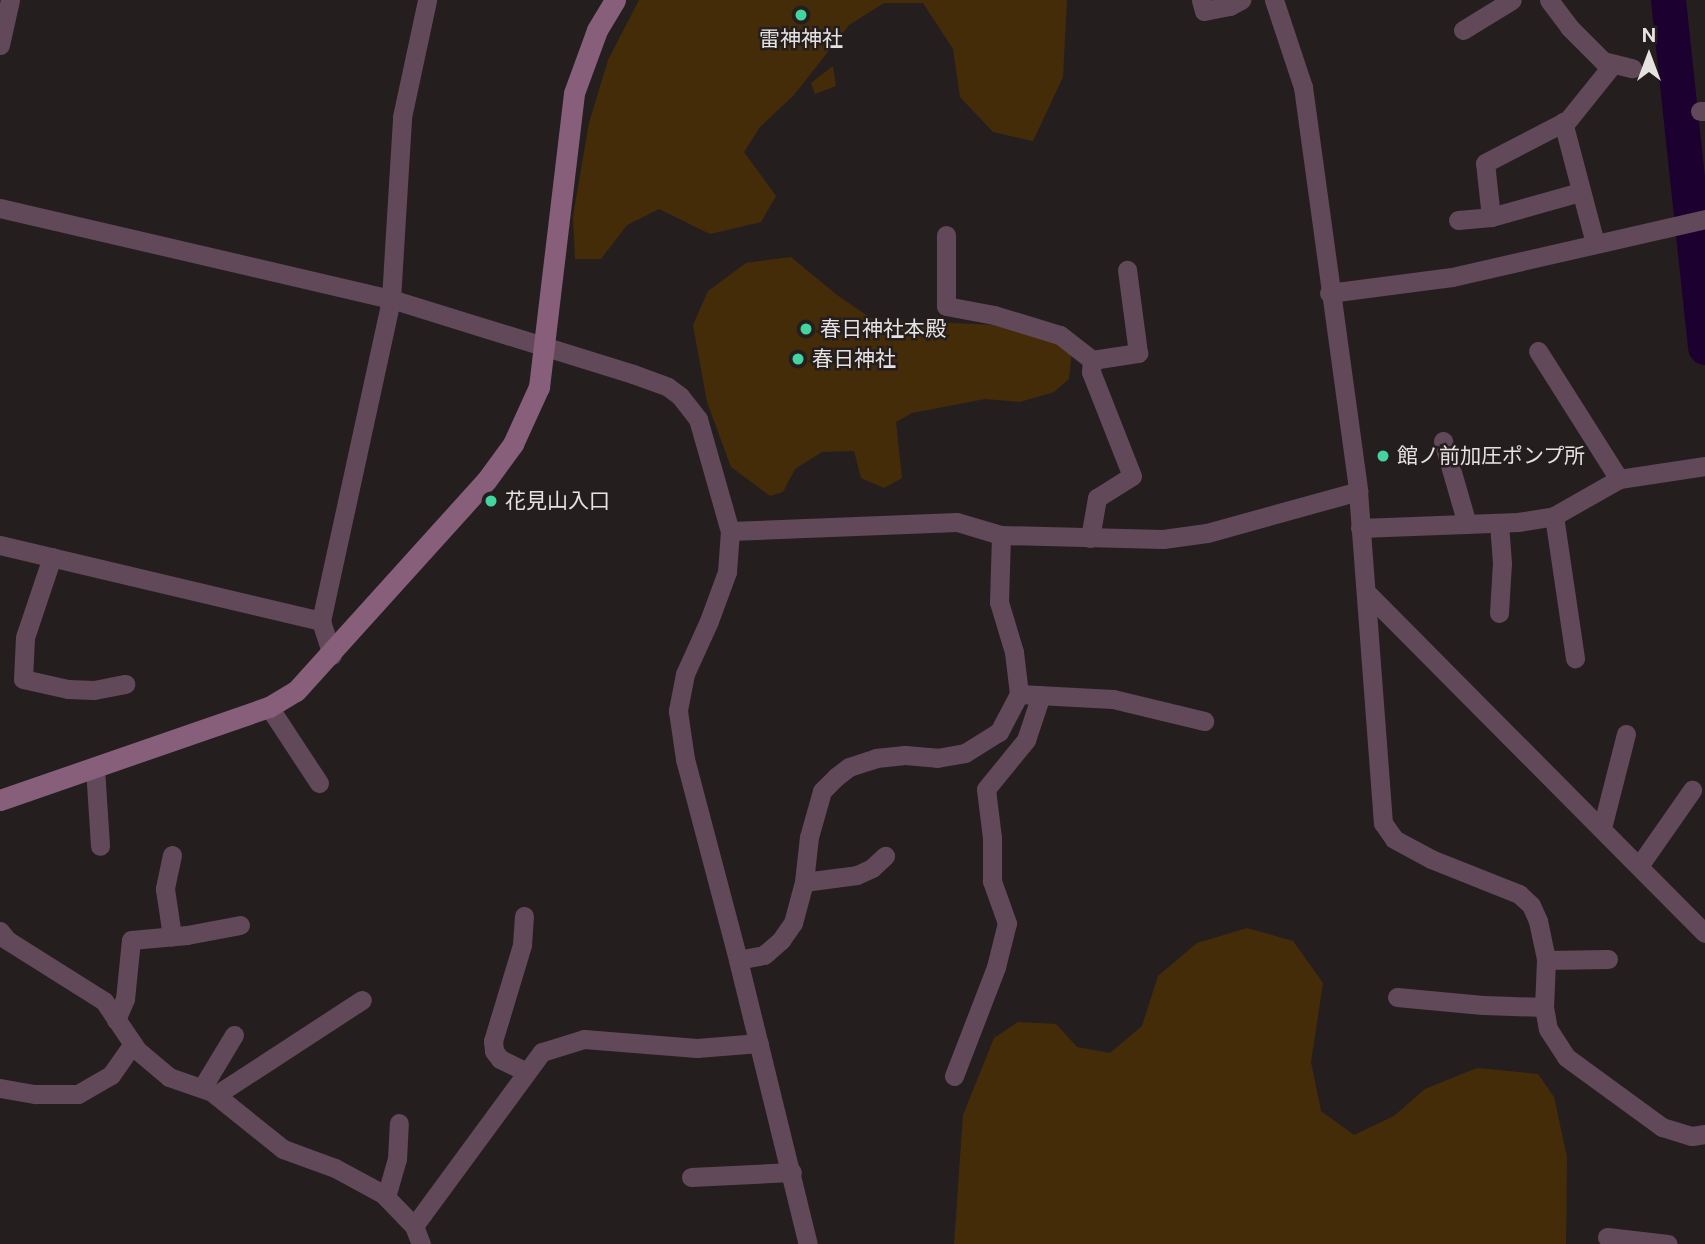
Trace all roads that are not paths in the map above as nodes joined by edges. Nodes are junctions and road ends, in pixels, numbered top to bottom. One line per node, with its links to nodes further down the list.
1 (10, 0): 10 (street)
2 (428, 0): 21 (street)
3 (615, 0): 22 (street)
4 (1201, 0): 5 (street)
5 (1241, 0)
6 (1274, 0): 20 (street)
7 (1512, 0): 9 (street)
8 (1549, 0): 11 (street)
9 (1463, 30)
10 (0, 45)
11 (1563, 122): 12 (street); 14 (street)
12 (1580, 192): 14 (street); 18 (street)
13 (0, 208): 21 (street)
14 (1491, 217): 16 (street)
15 (1705, 219): 18 (street)
16 (1458, 220)
17 (946, 235): 24 (street)
18 (1595, 243): 20 (street)
19 (1127, 270): 24 (street)
20 (1329, 293): 28 (street)
21 (391, 299): 22 (street); 40 (street)
22 (544, 349): 33 (street); 41 (street)
23 (1538, 351): 27 (street)
24 (1092, 360): 35 (street)
25 (1443, 441): 31 (street)
26 (1705, 466): 27 (street)
27 (1619, 480): 29 (street)
28 (1357, 491): 32 (street); 35 (street)
29 (1554, 516): 30 (street); 42 (street)
30 (1499, 523): 31 (street); 39 (street)
31 (1467, 524): 32 (street)
32 (1360, 527): 38 (street)
33 (730, 531): 34 (street); 65 (street)
34 (1001, 535): 35 (street); 44 (street)
35 (1090, 538)
36 (0, 545): 37 (street)
37 (52, 557): 40 (street); 43 (street)
38 (1367, 593): 53 (street); 66 (street)
39 (1499, 613)
40 (321, 621): 41 (street)
41 (332, 655): 46 (street)
42 (1575, 657)
43 (125, 684)
44 (1019, 694): 45 (street); 58 (street)
45 (1041, 695): 47 (street); 75 (street)
46 (269, 708): 49 (street); 50 (street)
47 (1204, 721)
48 (1626, 734): 53 (street)
49 (95, 768): 52 (street); 54 (street)
50 (319, 783)
51 (1692, 790): 57 (street)
52 (0, 800)
53 (1602, 828): 57 (street)
54 (100, 846)
55 (172, 855): 63 (street)
56 (885, 856): 58 (street)
57 (1639, 866): 61 (street)
58 (804, 882): 65 (street)
59 (524, 916): 74 (street)
60 (240, 925): 63 (street)
61 (1703, 927)
62 (0, 931): 70 (street)
63 (172, 936): 70 (street)
64 (1608, 959): 66 (street)
65 (738, 960): 73 (street)
66 (1546, 960): 69 (street)
67 (1397, 997): 69 (street)
68 (362, 1000): 77 (street)
69 (1544, 1007): 79 (street)
70 (116, 1020): 72 (street)
71 (234, 1035): 77 (street)
72 (133, 1044): 76 (street); 77 (street)
73 (759, 1044): 74 (street); 80 (street)
74 (525, 1071): 83 (street)
75 (954, 1076)
76 (0, 1088)
77 (209, 1092): 82 (street)
78 (400, 1123): 82 (street)
79 (1705, 1134)
80 (792, 1172): 81 (street); 85 (street)
81 (691, 1177)
82 (386, 1197): 83 (street)
83 (418, 1235)
84 (1607, 1237): 86 (street)
85 (808, 1244)
86 (1668, 1244)

